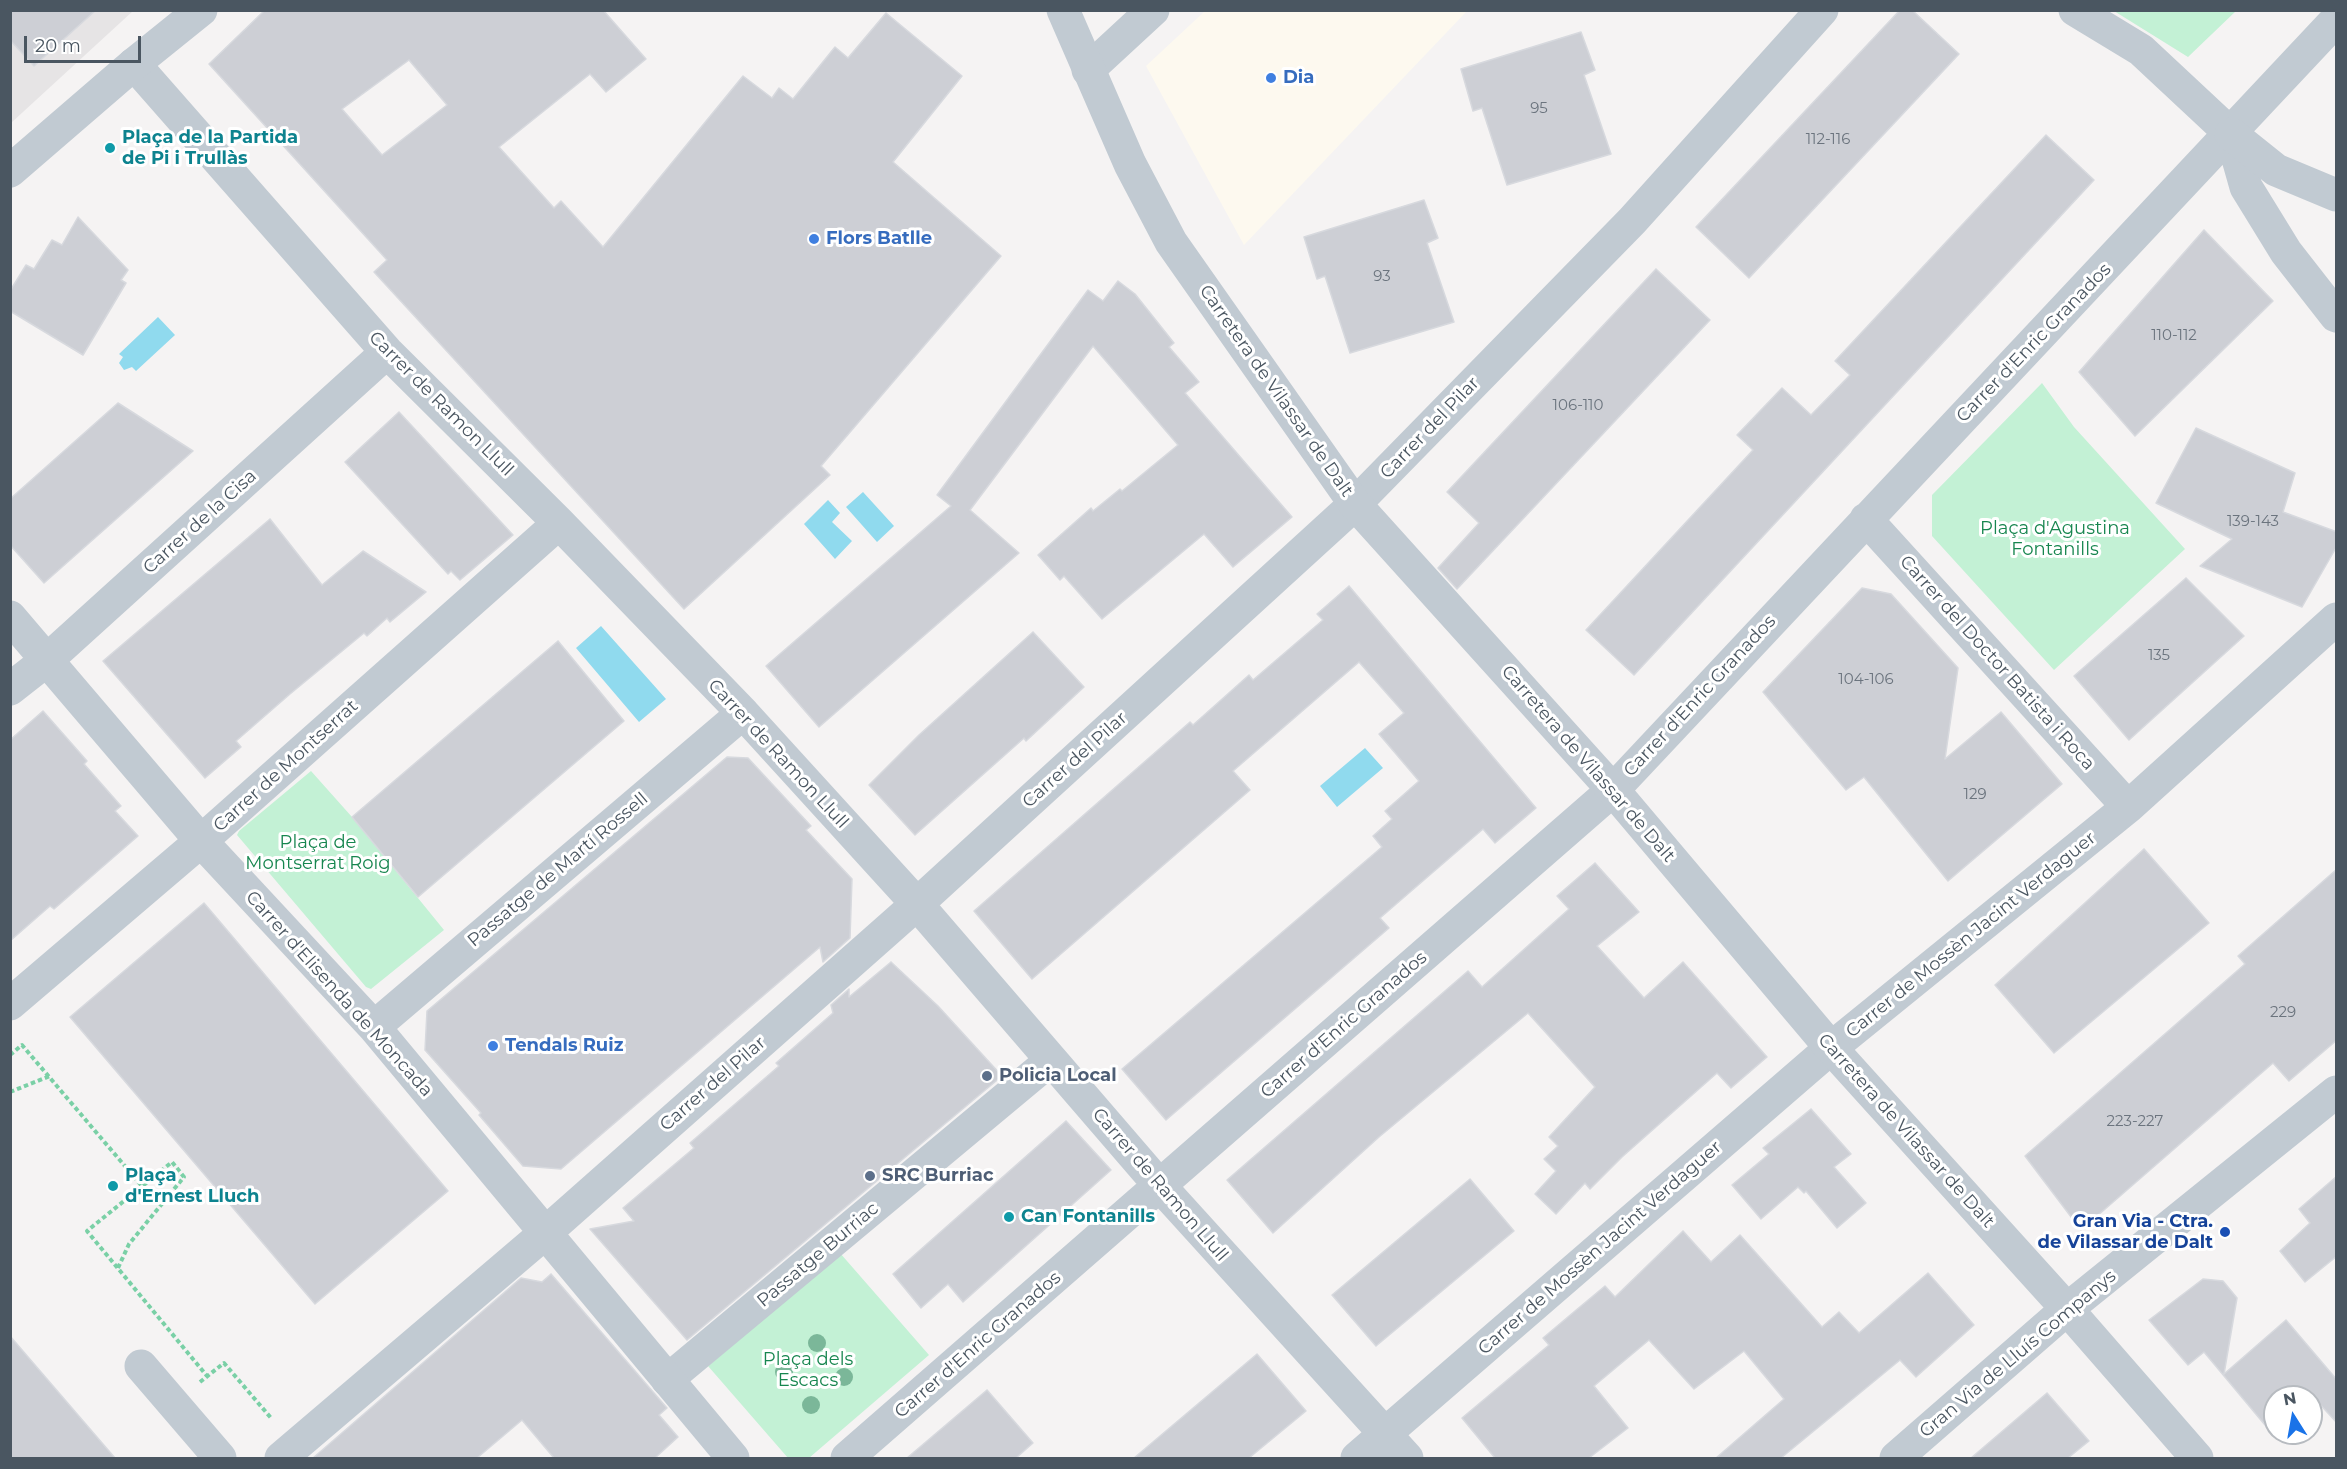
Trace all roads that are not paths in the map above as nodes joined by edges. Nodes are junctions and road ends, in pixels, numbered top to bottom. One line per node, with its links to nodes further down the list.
1 (201, 10): 7 (street)
2 (1063, 10): 8 (street, Carretera de Vilassar de Dalt)
3 (1153, 10): 8 (street)
4 (1821, 10): 14 (street, Carrer del Pilar)
5 (2075, 10): 9 (street)
6 (2337, 20): 9 (street, Carrer d'Enric Granados)
7 (134, 64): 10 (street); 13 (street, Carrer de Ramon Llull)
8 (1089, 70): 14 (street, Carretera de Vilassar de Dalt)
9 (2231, 134): 11 (street); 12 (street); 15 (street, Carrer d'Enric Granados)
10 (10, 171)
11 (2337, 195)
12 (2337, 316)
13 (387, 352): 16 (street, Carrer de Ramon Llull); 19 (street, Carrer de la Cisa)
14 (1355, 504): 22 (street, Carretera de Vilassar de Dalt); 25 (street, Carrer del Pilar)
15 (1866, 519): 22 (street, Carrer d'Enric Granados); 23 (street, Carrer del Doctor Batista i Roca)
16 (559, 523): 21 (street, Carrer de Ramon Llull); 24 (street, Carrer de Montserrat)
17 (10, 617): 19 (street, Carrer d'Elisenda de Moncada)
18 (2337, 619): 23 (street, Carrer de Mossèn Jacint Verdaguer)
19 (47, 660): 20 (street, Carrer de la Cisa); 24 (street, Carrer d'Elisenda de Moncada)
20 (10, 689)
21 (742, 713): 25 (street, Carrer de Ramon Llull); 27 (street, Passatge de Martí Rossell)
22 (1613, 790): 28 (street, Carretera de Vilassar de Dalt); 31 (street, Carrer d'Enric Granados)
23 (2128, 807): 28 (street, Carrer de Mossèn Jacint Verdaguer)
24 (201, 841): 26 (street, Carrer de Montserrat); 27 (street, Carrer d'Elisenda de Moncada)
25 (917, 904): 29 (street, Carrer de Ramon Llull); 32 (street, Carrer del Pilar)
26 (10, 1004)
27 (374, 1027): 32 (street, Carrer d'Elisenda de Moncada)
28 (1831, 1048): 33 (street, Carretera de Vilassar de Dalt); 36 (street, Carrer de Mossèn Jacint Verdaguer)
29 (1051, 1060): 31 (street, Carrer de Ramon Llull); 35 (street, Passatge Burriac)
30 (2337, 1092): 33 (street, Gran Via de Lluís Companys)
31 (1160, 1186): 36 (street, Carrer de Ramon Llull); 40 (street, Carrer d'Enric Granados)
32 (544, 1234): 35 (street, Carrer d'Elisenda de Moncada); 38 (street, Carrer del Pilar)
33 (2067, 1309): 43 (street, Gran Via de Lluís Companys); 44 (street, Carretera de Vilassar de Dalt)
34 (141, 1366): 37 (street)
35 (667, 1380): 39 (street, Carrer d'Elisenda de Moncada)
36 (1385, 1435): 41 (street, Carrer de Mossèn Jacint Verdaguer); 42 (street, Carrer de Ramon Llull)
37 (220, 1458)
38 (281, 1458)
39 (733, 1458)
40 (848, 1458)
41 (1357, 1458)
42 (1407, 1458)
43 (1896, 1458)
44 (2197, 1458)

